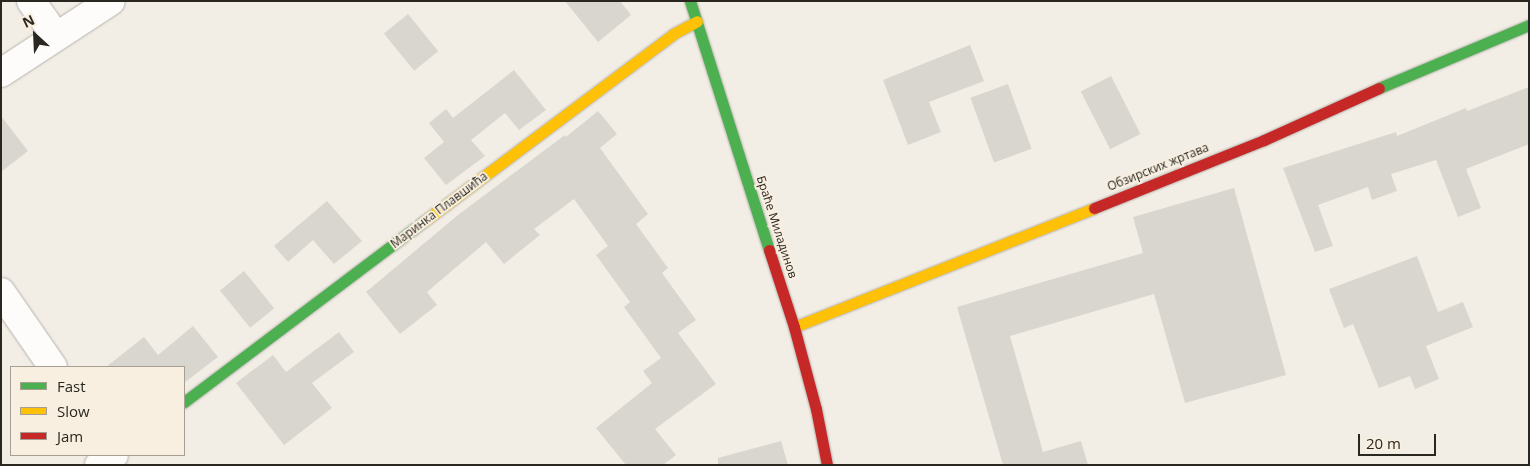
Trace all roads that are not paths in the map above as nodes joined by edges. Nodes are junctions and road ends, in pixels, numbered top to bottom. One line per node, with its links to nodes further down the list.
1 (31, 1): 6 (street)
2 (110, 1): 6 (street)
3 (690, 1): 4 (street, Браће Миладинов)
4 (697, 21): 9 (street, Браће Миладинов); 11 (street, Маринка Плавшића)
5 (1529, 24): 9 (street, Обзирских жртава)
6 (56, 36): 7 (street)
7 (1, 72)
8 (1, 292): 10 (street)
9 (794, 327): 14 (street, Браће Миладинов)
10 (52, 366)
11 (185, 401)
12 (112, 456): 13 (street)
13 (98, 465)
14 (827, 465)

